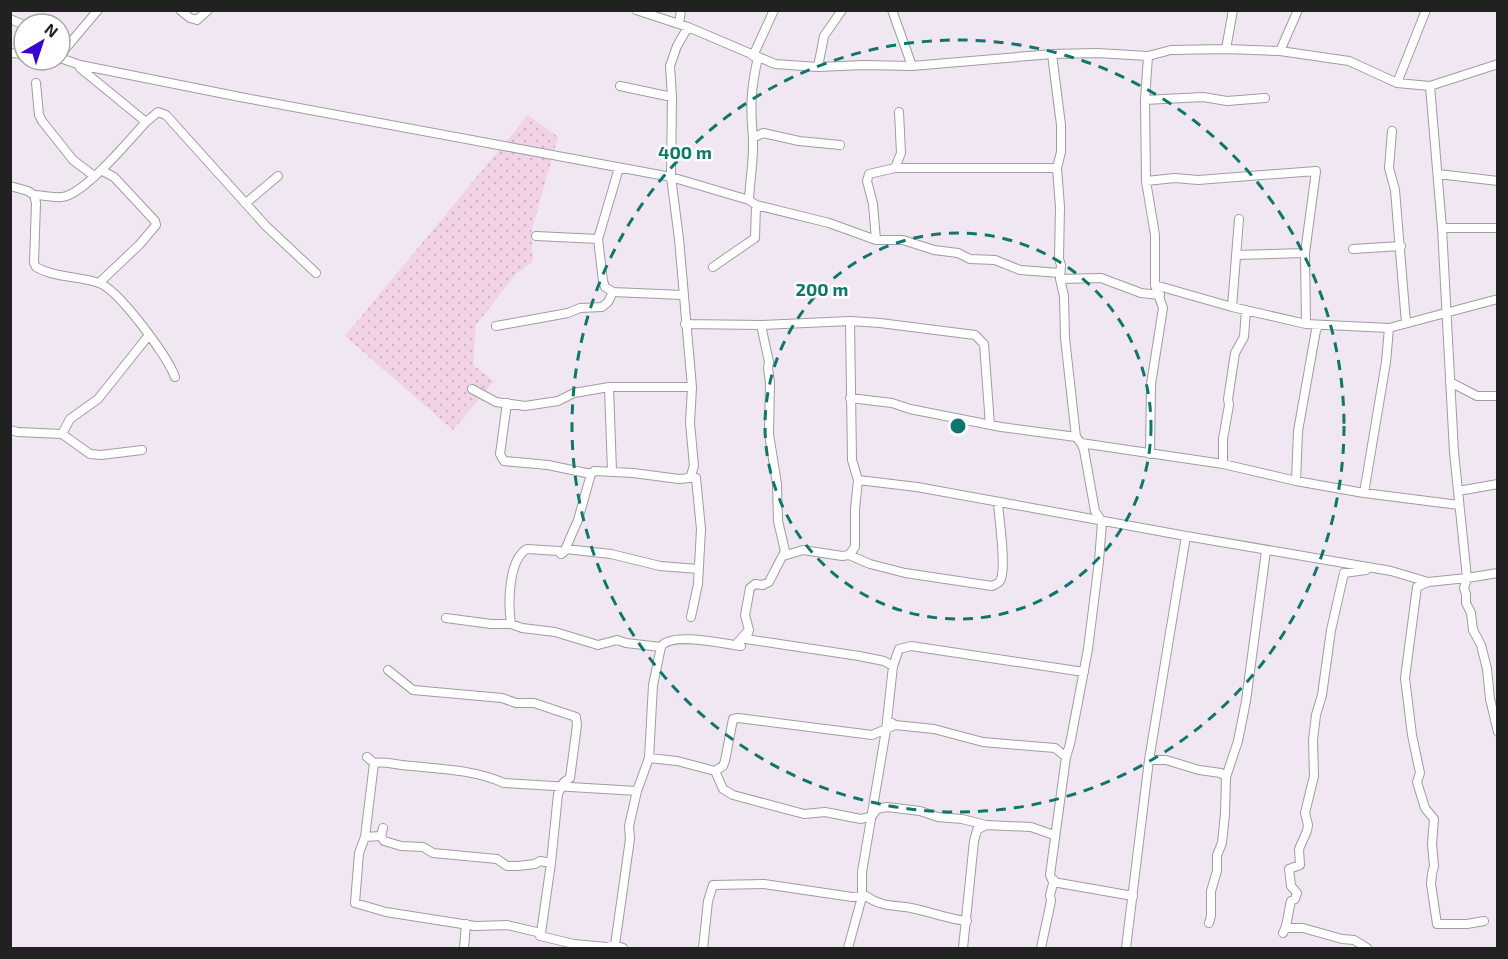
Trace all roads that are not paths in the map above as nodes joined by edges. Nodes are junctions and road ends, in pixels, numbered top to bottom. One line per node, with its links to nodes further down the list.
1 (98, 10): 14 (street)
2 (180, 10): 3 (street)
3 (208, 10)
4 (636, 10): 12 (street)
5 (681, 10): 12 (street)
6 (774, 10): 18 (street)
7 (842, 10): 24 (street)
8 (892, 10): 23 (street)
9 (1233, 10): 15 (street)
10 (1298, 10): 16 (street)
11 (1426, 10): 26 (street)
12 (679, 24): 13 (street)
13 (688, 27): 18 (street); 29 (street)
14 (72, 36)
15 (1226, 49): 16 (street); 19 (street)
16 (1280, 51): 26 (street)
17 (1052, 54): 19 (street); 23 (street); 39 (street)
18 (756, 56): 24 (street); 35 (street)
19 (1148, 56): 31 (street)
20 (72, 62): 22 (street)
21 (1497, 64): 28 (street)
22 (80, 65): 33 (street); 37 (street)
23 (912, 66): 24 (street)
24 (818, 67)
25 (36, 83): 42 (street)
26 (1397, 84): 28 (street)
27 (620, 86): 29 (street)
28 (1430, 86): 41 (street)
29 (672, 97): 44 (street)
30 (1265, 98): 31 (street)
31 (1145, 100): 45 (street)
32 (899, 112): 38 (street)
33 (146, 122): 40 (street); 50 (street)
34 (1392, 131): 57 (street)
35 (753, 138): 36 (street); 49 (street)
36 (840, 145)
37 (619, 168): 44 (street); 55 (street)
38 (895, 168): 39 (street); 56 (street)
39 (1057, 168): 63 (street)
40 (101, 170): 42 (street); 64 (street)
41 (1438, 174): 46 (street); 52 (street)
42 (93, 176): 48 (street)
43 (278, 176): 50 (street)
44 (671, 177): 49 (street); 69 (street)
45 (1146, 181): 59 (street); 65 (street)
46 (1497, 181)
47 (10, 186): 48 (street)
48 (34, 195): 64 (street)
49 (752, 202): 56 (street); 61 (street)
50 (246, 203): 62 (street)
51 (1239, 219): 60 (street)
52 (1442, 228): 53 (street); 73 (street)
53 (1497, 228)
54 (536, 236): 55 (street)
55 (598, 239): 66 (street)
56 (876, 240): 63 (street)
57 (1401, 246): 58 (street); 75 (street)
58 (1353, 249)
59 (1305, 253): 60 (street); 77 (street)
60 (1236, 255): 71 (street)
61 (713, 267)
62 (316, 273)
63 (1060, 276): 68 (street); 94 (street)
64 (99, 283): 82 (street)
65 (1155, 285): 67 (street); 68 (street)
66 (612, 292): 69 (street); 80 (street)
67 (1177, 293): 68 (street); 71 (street)
68 (1157, 295): 96 (street)
69 (682, 296): 76 (street)
70 (1497, 299): 73 (street)
71 (1232, 307): 72 (street)
72 (1246, 310): 77 (street); 97 (street)
73 (1447, 312): 75 (street); 84 (street)
74 (850, 321): 78 (street); 89 (street); 91 (street)
75 (1407, 323): 81 (street)
76 (685, 324): 78 (street); 86 (street)
77 (1306, 324): 79 (street)
78 (762, 325): 113 (street)
79 (1319, 325): 81 (street); 102 (street)
80 (496, 326)
81 (1389, 328): 105 (street)
82 (149, 335): 83 (street); 93 (street)
83 (175, 377)
84 (1450, 382): 88 (street); 104 (street)
85 (609, 387): 86 (street); 90 (street); 98 (street)
86 (692, 387): 100 (street)
87 (472, 389): 90 (street)
88 (1497, 396)
89 (850, 398): 91 (street); 101 (street)
90 (507, 403): 99 (street)
91 (990, 425): 94 (street)
92 (10, 430): 93 (street)
93 (62, 434): 95 (street)
94 (1079, 440): 96 (street); 108 (street)
95 (142, 450)
96 (1150, 454): 97 (street)
97 (1223, 464): 102 (street)
98 (612, 471): 99 (street); 100 (street)
99 (591, 474): 110 (street)
100 (690, 478): 115 (street)
101 (858, 480): 106 (street); 112 (street)
102 (1296, 481): 105 (street)
103 (1497, 484): 104 (street)
104 (1458, 491): 107 (street)
105 (1364, 493): 107 (street)
106 (998, 503): 108 (street); 112 (street)
107 (1459, 505): 119 (street)
108 (1101, 522): 109 (street); 128 (street)
109 (1186, 536): 111 (street); 136 (street)
110 (566, 549): 115 (street); 123 (street)
111 (1266, 551): 114 (street); 139 (street)
112 (849, 555): 113 (street)
113 (783, 556): 124 (street)
114 (1342, 563): 116 (street); 117 (street)
115 (698, 569): 121 (street)
116 (1370, 569): 117 (street); 120 (street)
117 (1344, 573): 162 (street)
118 (1497, 573): 119 (street)
119 (1467, 578): 120 (street); 132 (street)
120 (1428, 582): 151 (street)
121 (691, 617)
122 (446, 618): 123 (street)
123 (512, 624): 125 (street)
124 (749, 630): 125 (street); 126 (street)
125 (661, 647): 135 (street)
126 (893, 666): 128 (street); 129 (street)
127 (388, 670): 140 (street)
128 (1084, 672): 134 (street)
129 (886, 718): 130 (street); 131 (street)
130 (895, 725): 131 (street); 134 (street)
131 (886, 730): 138 (street); 142 (street)
132 (1497, 732)
133 (367, 757): 137 (street)
134 (1066, 757): 144 (street)
135 (649, 758): 138 (street); 141 (street)
136 (1149, 760): 139 (street); 148 (street)
137 (374, 763): 140 (street); 145 (street)
138 (715, 771): 142 (street)
139 (1226, 777): 152 (street)
140 (562, 786): 141 (street); 146 (street)
141 (637, 790): 155 (street)
142 (872, 816): 143 (street); 149 (street)
143 (986, 825): 144 (street); 150 (street)
144 (1054, 835): 147 (street)
145 (365, 837): 146 (street); 153 (street)
146 (551, 863): 154 (street)
147 (1053, 880): 148 (street); 160 (street)
148 (1133, 893): 161 (street)
149 (863, 896): 150 (street); 157 (street); 158 (street)
150 (967, 921): 159 (street)
151 (1484, 921)
152 (1209, 923)
153 (466, 924): 154 (street); 156 (street)
154 (541, 933): 155 (street)
155 (619, 947)
156 (464, 948)
157 (703, 948)
158 (848, 948)
159 (963, 948)
160 (1041, 948)
161 (1126, 948)
162 (1366, 948)

